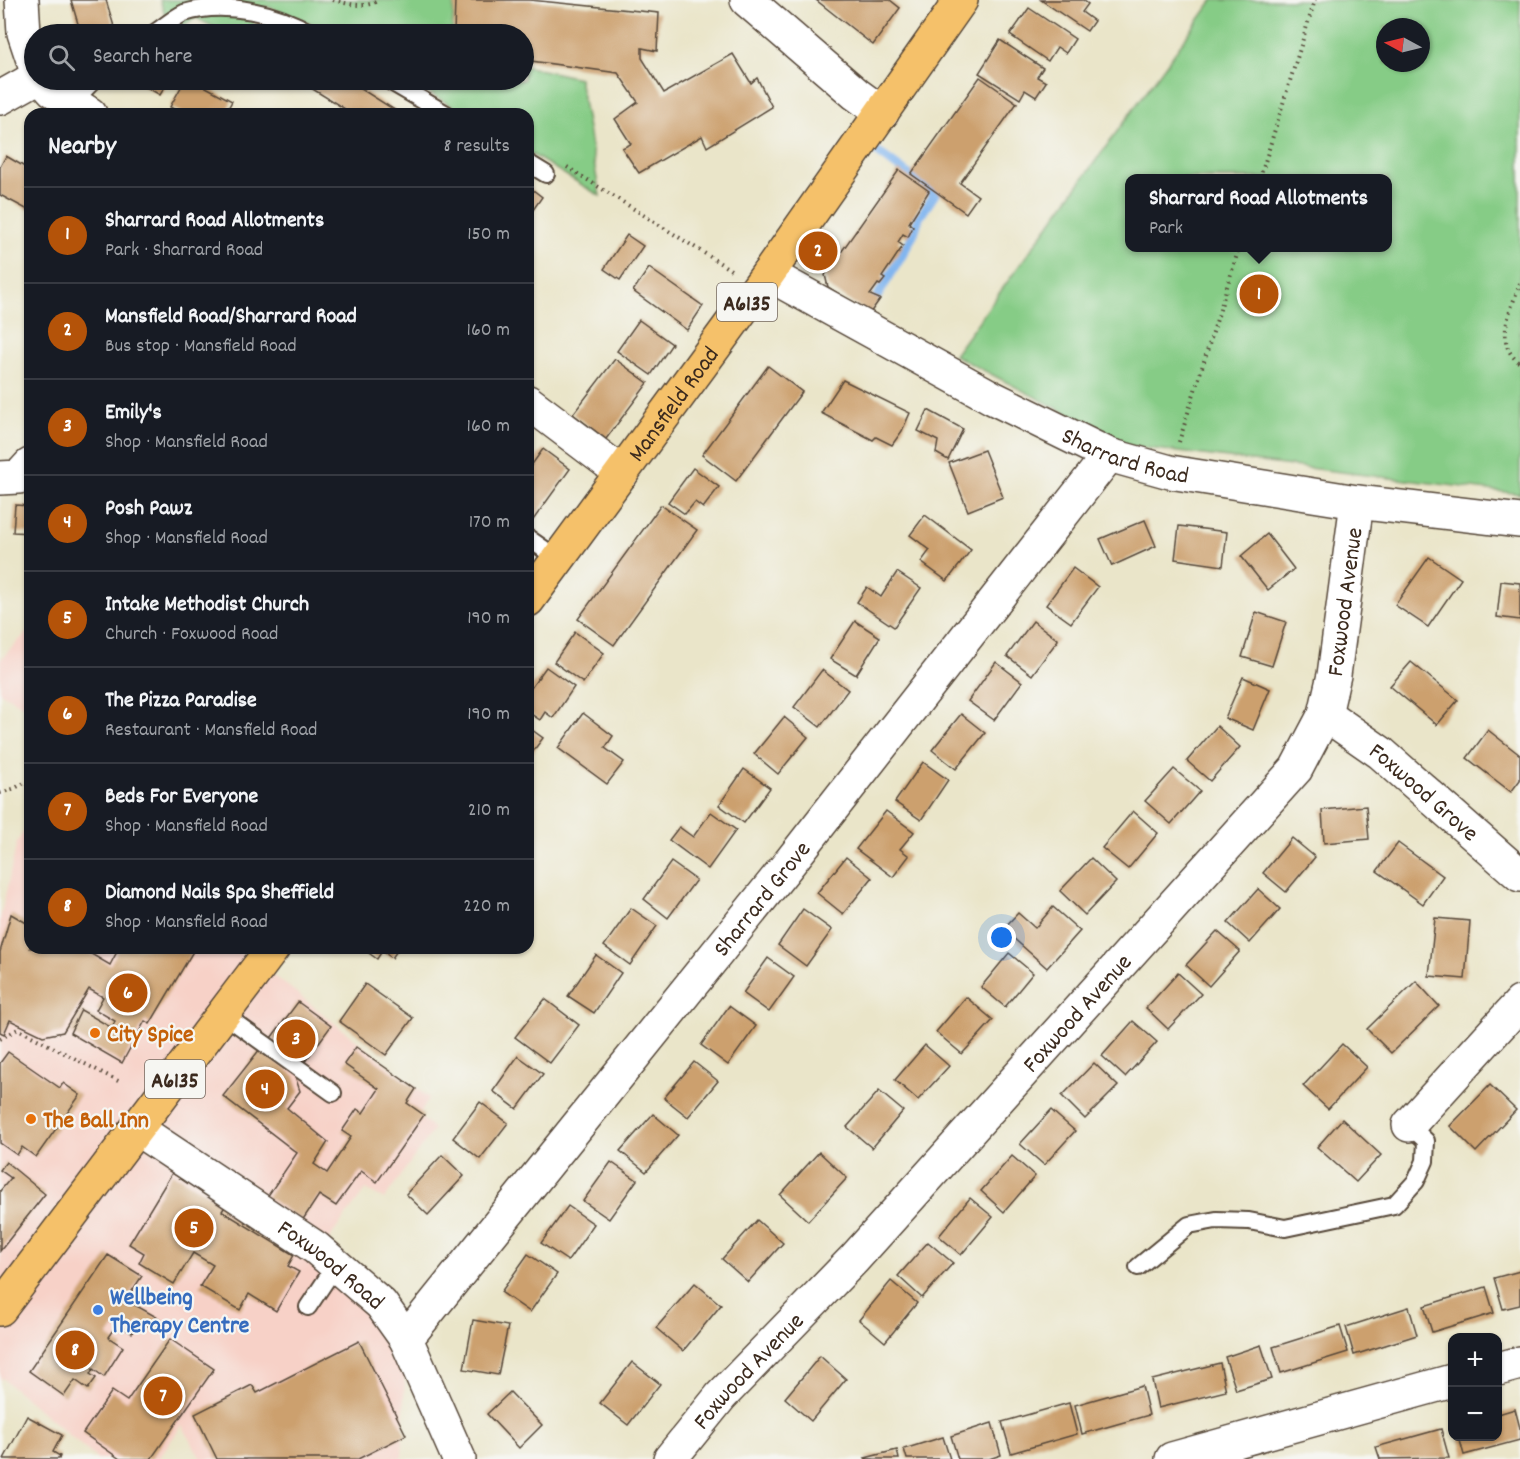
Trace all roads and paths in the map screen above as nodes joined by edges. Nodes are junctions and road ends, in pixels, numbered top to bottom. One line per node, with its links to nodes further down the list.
1 (22, 0): 9 (street)
2 (333, 0): 3 (path)
3 (379, 0)
4 (747, 0): 17 (street)
5 (961, 0): 17 (main road, Mansfield Road / A6135)
6 (1315, 0): 20 (path)
7 (168, 24): 8 (lane)
8 (296, 24)
9 (24, 33)
10 (24, 85): 14 (street)
11 (53, 90): 15 (street)
12 (89, 90): 15 (lane)
13 (405, 90): 16 (lane)
14 (0, 98)
15 (81, 108)
16 (436, 108)
17 (882, 113): 23 (main road, Mansfield Road / A6135)
18 (534, 167): 19 (lane)
19 (546, 174): 22 (path)
20 (1261, 174)
21 (1238, 252): 29 (path)
22 (733, 272)
23 (768, 274): 27 (street, Sharrard Road); 30 (main road, Mansfield Road / A6135)
24 (1520, 283): 25 (path)
25 (1520, 363)
26 (534, 407): 30 (street)
27 (1110, 455): 29 (street, Sharrard Road); 53 (street, Sharrard Grove)
28 (24, 472): 31 (street)
29 (1170, 472): 32 (street, Sharrard Road)
30 (622, 473): 35 (main road, Mansfield Road / A6135)
31 (0, 478)
32 (1357, 502): 33 (street, Sharrard Road); 37 (street, Foxwood Avenue)
33 (1520, 521)
34 (534, 542): 35 (lane)
35 (558, 559): 36 (main road, Mansfield Road / A6135)
36 (534, 592)
37 (1325, 714): 40 (street, Foxwood Grove); 58 (street, Foxwood Avenue)
38 (24, 783): 39 (path)
39 (0, 793)
40 (1520, 875)
41 (268, 954): 43 (main road, A6135)
42 (1520, 1003): 47 (street)
43 (223, 1014): 46 (lane); 48 (main road, A6135)
44 (0, 1039): 45 (path)
45 (120, 1082)
46 (333, 1093)
47 (1409, 1125): 50 (lane)
48 (137, 1129): 49 (street, Foxwood Road); 52 (main road, A6135)
49 (336, 1266): 51 (lane); 53 (street, Foxwood Road)
50 (1138, 1268)
51 (308, 1308)
52 (0, 1309)
53 (406, 1339): 57 (street, Foxwood Road)
54 (1520, 1363): 55 (street)
55 (1502, 1368)
56 (1448, 1383): 59 (street)
57 (459, 1459)
58 (670, 1459)
59 (1172, 1459)

